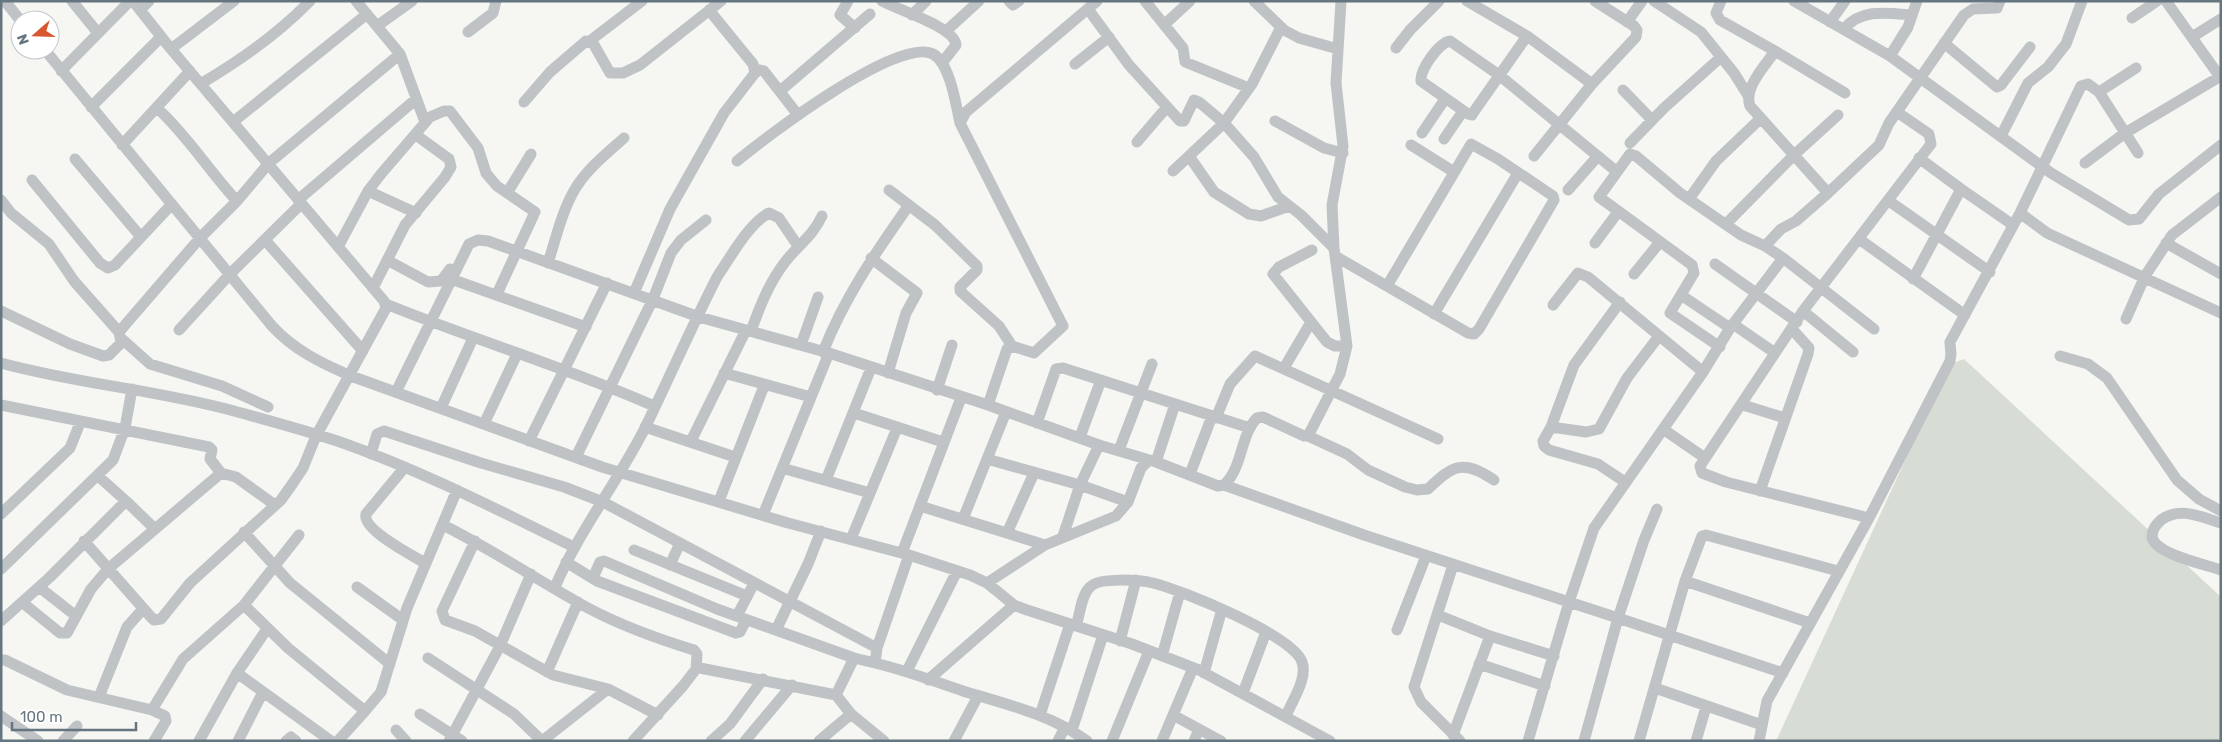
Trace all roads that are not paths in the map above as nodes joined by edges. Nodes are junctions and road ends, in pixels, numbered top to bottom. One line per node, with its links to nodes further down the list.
1 (72, 1): 51 (street)
2 (149, 1): 33 (street)
3 (234, 1): 60 (street)
4 (310, 1): 76 (street)
5 (356, 1): 36 (street)
6 (412, 1): 45 (street)
7 (496, 1): 50 (street)
8 (642, 1): 56 (street)
9 (721, 1): 35 (street)
10 (848, 1): 47 (street)
11 (926, 1): 38 (street)
12 (979, 1): 49 (street)
13 (1009, 1): 14 (street)
14 (1019, 1)
15 (1145, 1): 44 (street)
16 (1190, 1): 44 (street)
17 (1254, 1): 46 (street)
18 (1341, 1): 61 (street)
19 (1438, 1): 59 (street)
20 (1467, 1): 53 (street)
21 (1595, 1): 42 (street)
22 (1642, 1): 42 (street)
23 (1654, 1): 64 (street)
24 (1721, 1): 62 (street)
25 (1794, 1): 43 (street)
26 (1845, 1): 43 (street)
27 (1917, 1): 39 (street)
28 (2000, 1): 57 (street)
29 (2082, 1): 105 (street)
30 (2157, 1): 40 (street)
31 (2166, 1): 55 (street)
32 (889, 3): 38 (street)
33 (134, 4): 51 (street); 52 (street)
34 (1094, 4): 54 (street); 99 (street)
35 (709, 10): 56 (street); 72 (street)
36 (367, 14): 45 (street); 97 (street)
37 (870, 14): 47 (street)
38 (912, 15): 49 (street)
39 (1912, 15): 48 (street); 65 (street)
40 (2132, 18)
41 (2221, 19): 55 (street)
42 (1627, 22): 77 (street)
43 (1830, 22): 48 (street)
44 (1164, 25): 78 (street)
45 (377, 26): 63 (street)
46 (1281, 27): 61 (street); 78 (street)
47 (855, 28): 80 (street)
48 (1844, 29): 65 (street)
49 (946, 31): 67 (street)
50 (468, 32)
51 (98, 33): 70 (street)
52 (161, 36): 60 (street); 87 (street)
53 (1527, 36): 73 (street); 77 (street)
54 (1109, 37): 68 (street); 88 (street)
55 (2192, 38): 74 (street)
56 (591, 40): 86 (street)
57 (1944, 43): 58 (street); 75 (street)
58 (2030, 47)
59 (1396, 48)
60 (171, 49): 71 (street)
61 (1338, 49): 113 (street)
62 (1775, 51): 82 (street); 83 (street)
63 (400, 54): 85 (street); 123 (street)
64 (1722, 56): 83 (street); 95 (street)
65 (1890, 56): 75 (street)
66 (53, 60): 70 (street)
67 (942, 63): 92 (street); 99 (street)
68 (1075, 64)
69 (2136, 68): 81 (street)
70 (61, 71): 87 (street)
71 (190, 71): 76 (street); 89 (street)
72 (754, 73): 80 (street); 185 (street)
73 (1499, 75): 84 (street); 90 (street); 101 (street)
74 (2220, 76): 103 (street)
75 (1920, 78): 91 (street); 105 (street)
76 (202, 83): 97 (street)
77 (1592, 84): 101 (street)
78 (1249, 88): 100 (street)
79 (1623, 90): 95 (street)
80 (780, 91): 92 (street)
81 (2098, 92): 103 (street); 125 (street)
82 (1844, 93)
83 (1749, 97): 94 (street)
84 (1445, 98): 90 (street); 102 (street)
85 (415, 100): 98 (street); 142 (street)
86 (524, 102)
87 (91, 107): 110 (street)
88 (1167, 107): 100 (street); 108 (street)
89 (157, 108): 110 (street); 141 (street)
90 (1464, 111): 107 (street)
91 (1897, 112): 120 (street); 136 (street)
92 (798, 115): 122 (street)
93 (1838, 115): 116 (street)
94 (1761, 118): 116 (street); 138 (street)
95 (1652, 120): 109 (street)
96 (1275, 121): 113 (street)
97 (233, 122): 123 (street)
98 (425, 122): 104 (street); 135 (street)
99 (960, 123): 213 (street)
100 (1224, 123): 117 (street); 145 (street)
101 (1559, 123): 118 (street); 119 (street)
102 (1422, 133)
103 (2125, 133): 114 (street); 124 (street)
104 (416, 135): 134 (street); 147 (street)
105 (2001, 136): 125 (street)
106 (624, 138): 171 (street)
107 (1444, 139)
108 (1137, 142)
109 (1630, 143)
110 (122, 145): 143 (street)
111 (1411, 145): 128 (street)
112 (2221, 146): 125 (street)
113 (1343, 153): 167 (street)
114 (2138, 153)
115 (531, 154): 135 (street)
116 (1794, 155): 136 (street); 151 (street)
117 (1189, 156): 126 (street); 145 (street)
118 (1534, 156)
119 (1598, 156): 127 (street); 133 (street)
120 (1919, 158): 131 (street); 140 (street)
121 (75, 159): 155 (street)
122 (737, 161)
123 (269, 163): 141 (street); 142 (street)
124 (2085, 163)
125 (2042, 167): 148 (street)
126 (1173, 171)
127 (1616, 171): 138 (street); 146 (street)
128 (1454, 172): 129 (street); 181 (street)
129 (1518, 172): 196 (street); 196 (street)
130 (32, 180): 155 (street)
131 (1960, 189): 152 (street); 153 (street)
132 (888, 190): 144 (street)
133 (1568, 190)
134 (368, 191): 147 (street); 164 (street)
135 (507, 193): 166 (street)
136 (1828, 193): 163 (street)
137 (2221, 197): 161 (street)
138 (1689, 199): 151 (street)
139 (1, 200): 208 (street)
140 (1888, 200): 153 (street); 157 (street)
141 (237, 201): 156 (street)
142 (299, 202): 158 (street); 164 (street)
143 (172, 204): 155 (street); 156 (street)
144 (909, 205): 168 (street); 213 (street)
145 (1289, 206): 167 (street)
146 (1618, 212): 159 (street); 160 (street)
147 (416, 213): 170 (street)
148 (2020, 213): 152 (street); 177 (street)
149 (822, 216): 162 (street)
150 (706, 220): 189 (street)
151 (1726, 224): 163 (street)
152 (2013, 225): 173 (street)
153 (1938, 234): 173 (street); 179 (street)
154 (465, 236): 170 (street)
155 (141, 237)
156 (200, 238): 174 (street); 208 (street)
157 (1859, 239): 179 (street); 183 (street)
158 (265, 240): 174 (street); 216 (street)
159 (1660, 242): 175 (street); 187 (street)
160 (1595, 243)
161 (2166, 243): 176 (street); 177 (street)
162 (798, 246): 198 (street); 207 (street)
163 (1765, 246): 169 (street)
164 (338, 247): 182 (street)
165 (1312, 250): 201 (street)
166 (516, 251): 171 (street); 178 (street); 186 (street)
167 (1335, 252): 181 (street); 214 (street)
168 (871, 258): 217 (street); 229 (street)
169 (1783, 258): 183 (street); 184 (street)
170 (387, 260): 182 (street)
171 (548, 263): 180 (street)
172 (1715, 264): 184 (street)
173 (1990, 272): 197 (street)
174 (230, 274): 206 (street); 230 (street)
175 (1634, 274)
176 (2221, 274)
177 (2145, 276): 195 (street); 199 (street)
178 (451, 279): 186 (street); 200 (street)
179 (1913, 279): 197 (street)
180 (607, 283): 185 (street); 204 (street)
181 (1387, 286): 196 (street)
182 (373, 288): 191 (street)
183 (1821, 288): 194 (street); 205 (street)
184 (1756, 292): 202 (street); 203 (street)
185 (634, 293): 189 (street)
186 (497, 294): 204 (street)
187 (1681, 295): 203 (street); 215 (street)
188 (818, 297): 211 (street)
189 (653, 299): 198 (street); 233 (street)
190 (1620, 302): 192 (street); 209 (street); 256 (street)
191 (386, 304): 200 (street); 216 (street)
192 (1553, 305)
193 (1, 311): 208 (street)
194 (1804, 311): 202 (street); 218 (street)
195 (2221, 313)
196 (1434, 314)
197 (1965, 315): 301 (street)
198 (699, 317): 207 (street); 245 (street)
199 (2126, 319)
200 (432, 322): 210 (street); 236 (street)
201 (1311, 322): 214 (street); 225 (street)
202 (1795, 325): 219 (street); 251 (street)
203 (1732, 326): 215 (street); 219 (street)
204 (586, 328): 226 (street)
205 (1874, 329)
206 (179, 330)
207 (748, 331): 211 (street); 228 (street)
208 (120, 336): 246 (street)
209 (1659, 336): 227 (street); 256 (street)
210 (473, 338): 220 (street); 247 (street)
211 (801, 345): 217 (street)
212 (952, 345): 235 (street)
213 (1012, 346): 243 (street)
214 (1347, 346): 237 (street)
215 (1720, 346): 227 (street)
216 (363, 351): 230 (street)
217 (826, 352): 224 (street); 239 (street)
218 (1853, 352)
219 (1775, 353): 244 (street)
220 (517, 354): 226 (street); 254 (street)
221 (2060, 356): 298 (street)
222 (1, 363): 234 (street)
223 (1152, 364): 238 (street)
224 (871, 368): 229 (street); 249 (street)
225 (1284, 368): 237 (street); 250 (street)
226 (565, 370): 233 (street); 265 (street)
227 (1703, 372): 260 (street)
228 (724, 373): 232 (street); 266 (street)
229 (888, 373): 235 (street)
230 (351, 376): 236 (street); 261 (street)
231 (1102, 380): 238 (street); 253 (street); 263 (street)
232 (764, 386): 239 (street); 272 (street)
233 (610, 387): 245 (street); 271 (street)
234 (132, 389): 257 (street); 261 (street)
235 (937, 390): 240 (street)
236 (396, 392): 247 (street)
237 (1331, 392): 262 (street); 264 (street)
238 (1142, 394): 241 (street); 269 (street)
239 (811, 397): 277 (street)
240 (961, 398): 243 (street); 267 (street)
241 (1175, 404): 250 (street); 275 (street)
242 (1, 405): 252 (street)
243 (988, 405): 248 (street)
244 (1743, 405): 251 (street); 273 (street)
245 (654, 406): 255 (street)
246 (268, 407)
247 (441, 408): 254 (street)
248 (1006, 412): 253 (street); 274 (street)
249 (854, 413): 258 (street); 283 (street)
250 (1214, 417): 259 (street); 281 (street)
251 (1785, 418): 289 (street)
252 (80, 422): 257 (street); 299 (street)
253 (1037, 423): 263 (street)
254 (484, 424): 265 (street)
255 (645, 427): 266 (street); 279 (street)
256 (1551, 427): 285 (street)
257 (125, 428): 278 (street); 282 (street)
258 (897, 428): 267 (street); 290 (street)
259 (1250, 428): 262 (street); 286 (street)
260 (1663, 429): 273 (street); 285 (street)
261 (316, 436): 270 (street); 295 (street)
262 (1308, 436): 284 (street)
263 (1080, 437): 268 (street)
264 (1438, 439)
265 (529, 441): 271 (street)
266 (691, 441): 272 (street)
267 (942, 442): 296 (street)
268 (1099, 445): 269 (street); 287 (street)
269 (1119, 450): 275 (street)
270 (371, 454): 276 (street); 293 (street)
271 (576, 457): 279 (street)
272 (735, 457): 292 (street)
273 (1704, 458): 289 (street)
274 (987, 459): 280 (street); 302 (street)
275 (1152, 462): 281 (street); 294 (street)
276 (405, 467): 288 (street); 321 (street)
277 (782, 468): 283 (street); 300 (street)
278 (221, 473): 295 (street); 305 (street)
279 (620, 473): 292 (street); 293 (street)
280 (1034, 473): 287 (street); 308 (street)
281 (1190, 474): 286 (street)
282 (98, 476): 291 (street); 325 (street)
283 (826, 480): 290 (street)
284 (1494, 480)
285 (1625, 482): 343 (street)
286 (1224, 485): 319 (street)
287 (1080, 486): 294 (street); 310 (street)
288 (457, 490): 304 (street); 316 (street)
289 (1760, 491): 301 (street)
290 (870, 493): 311 (street)
291 (126, 501): 305 (street); 313 (street)
292 (719, 501): 300 (street)
293 (603, 502): 314 (street); 316 (street)
294 (1128, 502): 310 (street)
295 (275, 505): 307 (street)
296 (920, 506): 302 (street); 318 (street)
297 (1657, 509): 352 (street)
298 (2221, 511)
299 (1, 514)
300 (763, 515): 306 (street)
301 (1868, 518): 329 (street)
302 (963, 519): 308 (street)
303 (2221, 523): 327 (street)
304 (443, 525): 312 (street); 321 (street)
305 (155, 528): 326 (street)
306 (821, 531): 311 (street); 341 (street)
307 (244, 532): 324 (street); 347 (street)
308 (1007, 533): 315 (street)
309 (300, 535): 324 (street)
310 (1063, 536): 315 (street)
311 (852, 539): 318 (street)
312 (475, 540): 330 (street); 365 (street)
313 (84, 541): 326 (street); 336 (street)
314 (680, 543): 322 (street); 334 (street)
315 (1045, 545): 335 (street)
316 (574, 547): 320 (street)
317 (634, 550): 322 (street)
318 (906, 554): 328 (street); 366 (street)
319 (1426, 556): 323 (street); 359 (street)
320 (566, 562): 331 (street); 338 (street)
321 (425, 563): 353 (street)
322 (670, 565): 340 (street)
323 (1453, 565): 343 (street); 349 (street)
324 (274, 566): 345 (street); 374 (street)
325 (1, 569)
326 (108, 569): 347 (street); 350 (street)
327 (2221, 570)
328 (957, 571): 335 (street); 376 (street)
329 (1838, 571): 333 (street); 355 (street)
330 (531, 574): 338 (street); 365 (street)
331 (593, 578): 351 (street); 351 (street)
332 (1136, 580): 339 (street); 356 (street); 364 (street)
333 (1685, 581): 355 (street); 362 (street)
334 (754, 582): 340 (street); 341 (street)
335 (987, 583): 346 (street)
336 (39, 587): 344 (street); 350 (street)
337 (357, 587): 353 (street)
338 (555, 587): 342 (street)
339 (1180, 592): 348 (street); 368 (street)
340 (747, 596): 351 (street)
341 (793, 598): 358 (street); 366 (street)
342 (578, 602): 378 (street); 379 (street)
343 (1569, 602): 352 (street); 369 (street)
344 (23, 603): 350 (street); 354 (street)
345 (244, 605): 357 (street); 396 (street)
346 (1014, 605): 356 (street); 384 (street)
347 (143, 609): 394 (street)
348 (1222, 609): 360 (street); 381 (street)
349 (1438, 615): 363 (street); 410 (street)
350 (76, 616)
351 (742, 618): 358 (street)
352 (1618, 618): 362 (street); 437 (street)
353 (403, 620): 374 (street)
354 (1, 621)
355 (1810, 623): 382 (street)
356 (1073, 625): 361 (street); 402 (street)
357 (267, 629): 380 (street); 397 (street)
358 (776, 630): 371 (street)
359 (1397, 630)
360 (1266, 632): 391 (street); 404 (street)
361 (1103, 635): 364 (street); 407 (street)
362 (1669, 635): 382 (street); 387 (street)
363 (1490, 636): 369 (street); 375 (street)
364 (1120, 640): 367 (street)
365 (500, 646): 379 (street); 388 (street)
366 (877, 648): 373 (street)
367 (1149, 651): 368 (street); 431 (street)
368 (1162, 656): 377 (street)
369 (1554, 656): 386 (street)
370 (428, 658): 388 (street)
371 (854, 658): 373 (street); 392 (street)
372 (1, 660): 394 (street)
373 (875, 663): 376 (street)
374 (390, 664): 397 (street)
375 (1479, 664): 386 (street); 410 (street)
376 (910, 666): 384 (street)
377 (1193, 668): 381 (street); 403 (street)
378 (696, 669): 383 (street); 400 (street)
379 (547, 672): 389 (street)
380 (237, 673): 390 (street); 415 (street)
381 (1204, 673): 391 (street)
382 (1783, 673): 406 (street)
383 (763, 680): 385 (street); 424 (street)
384 (928, 680): 393 (street)
385 (792, 685): 392 (street); 425 (street)
386 (1545, 686): 436 (street)
387 (1655, 688): 395 (street); 438 (street)
388 (478, 690): 411 (street); 422 (street)
389 (608, 690): 400 (street); 422 (street)
390 (263, 692): 416 (street); 419 (street)
391 (1243, 693): 404 (street)
392 (836, 695): 399 (street)
393 (978, 696): 402 (street); 428 (street)
394 (99, 697): 396 (street)
395 (1706, 707): 406 (street); 439 (street)
396 (152, 710): 414 (street)
397 (365, 711): 420 (street)
398 (420, 714): 411 (street)
399 (851, 714): 426 (street); 427 (street)
400 (658, 715): 423 (street)
401 (1, 716): 412 (street)
402 (1040, 716): 407 (street)
403 (1173, 716): 408 (street); 432 (street)
404 (1286, 716): 435 (street)
405 (77, 726): 413 (street)
406 (1762, 726): 440 (street)
407 (1069, 728): 429 (street); 430 (street)
408 (1200, 729): 433 (street); 434 (street)
409 (396, 730): 421 (street)
410 (1457, 738)
411 (455, 739)
412 (38, 741)
413 (63, 741)
414 (154, 741)
415 (199, 741)
416 (238, 741)
417 (286, 741): 418 (street)
418 (296, 741)
419 (331, 741)
420 (338, 741)
421 (406, 741)
422 (542, 741)
423 (633, 741)
424 (711, 741)
425 (745, 741)
426 (819, 741)
427 (884, 741)
428 (954, 741)
429 (1058, 741)
430 (1087, 741)
431 (1112, 741)
432 (1162, 741)
433 (1194, 741)
434 (1221, 741)
435 (1330, 741)
436 (1528, 741)
437 (1584, 741)
438 (1639, 741)
439 (1696, 741)
440 (1760, 741)

